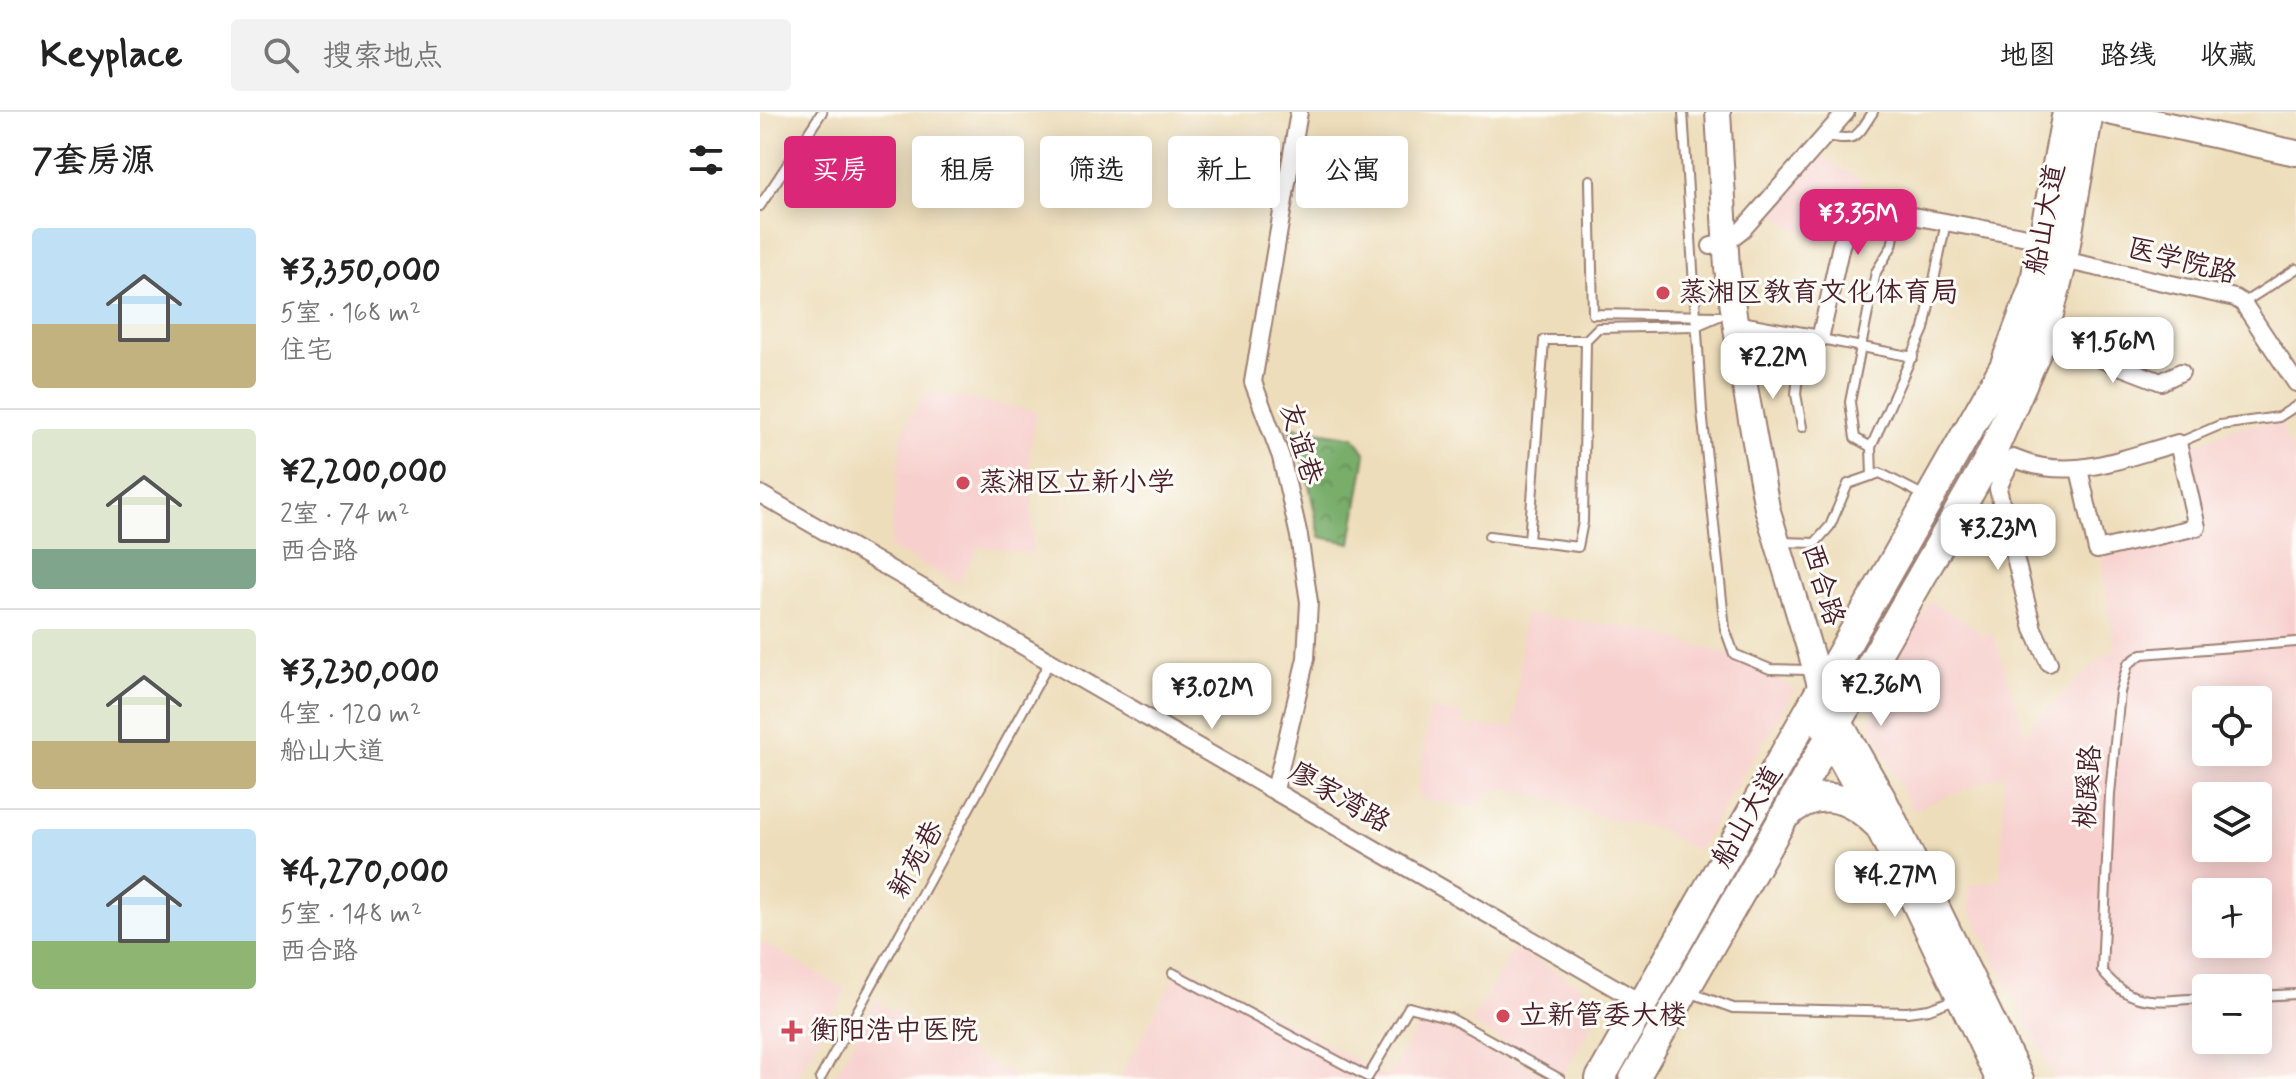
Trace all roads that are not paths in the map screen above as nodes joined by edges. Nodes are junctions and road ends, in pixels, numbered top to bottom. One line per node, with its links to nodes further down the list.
1 (822, 112): 16 (lane)
2 (1299, 112): 51 (street, 友谊巷)
3 (1683, 112): 23 (lane)
4 (1702, 112): 19 (main road, 西合路)
5 (1718, 112): 19 (main road, 西合路)
6 (1846, 112): 12 (street)
7 (1873, 112): 12 (lane)
8 (2067, 112): 20 (highway, 船山大道)
9 (2089, 112): 20 (highway, 船山大道)
10 (2109, 112): 14 (main road)
11 (2170, 112): 13 (main road)
12 (1828, 136): 19 (street)
13 (2296, 140)
14 (2296, 153)
15 (1590, 180): 23 (lane)
16 (760, 206)
17 (1899, 213): 18 (street, 医学院路); 27 (street, 医学院路); 29 (lane)
18 (1946, 222): 20 (street, 医学院路); 30 (lane)
19 (1718, 245): 23 (main road, 西合路)
20 (2053, 250): 22 (street, 医学院路); 26 (highway, 船山大道); 41 (highway, 船山大道)
21 (2296, 269): 22 (lane)
22 (2243, 303): 32 (street, 医学院路)
23 (1721, 317): 24 (lane); 24 (lane); 25 (street); 44 (main road, 西合路); 49 (main road, 西合路)
24 (1696, 326): 28 (lane); 49 (lane)
25 (1802, 336): 27 (street); 34 (lane)
26 (2043, 337): 31 (street); 38 (highway, 船山大道)
27 (1820, 339): 29 (lane)
28 (1586, 340): 43 (lane); 43 (lane)
29 (1861, 346): 30 (lane); 36 (lane)
30 (1913, 357): 36 (lane)
31 (2181, 372)
32 (2296, 383)
33 (2296, 406): 35 (lane)
34 (1802, 427)
35 (2178, 443): 37 (street); 37 (street)
36 (1871, 447): 39 (lane)
37 (2079, 469): 38 (street)
38 (1992, 475): 46 (highway, 船山大道); 48 (street)
39 (1872, 476): 41 (lane); 44 (lane)
40 (760, 494): 47 (street, 廖家湾路)
41 (1929, 498): 49 (highway, 船山大道)
42 (1489, 536): 43 (lane)
43 (1529, 541)
44 (1778, 542): 49 (main road, 西合路)
45 (2296, 642): 59 (lane, 桃蹊路)
46 (1876, 654): 50 (highway, 船山大道); 52 (main road)
47 (1050, 661): 51 (street, 廖家湾路); 61 (lane, 新苑巷)
48 (2049, 663)
49 (1814, 690): 50 (main road, 西合路); 60 (highway, 船山大道)
50 (1834, 728): 52 (main road, 西合路); 53 (highway, 船山大道)
51 (1275, 790): 60 (street, 廖家湾路)
52 (1880, 812): 53 (highway); 58 (main road, 西合路); 66 (main road, 西合路)
53 (1783, 818): 55 (highway, 船山大道)
54 (1173, 973): 62 (lane)
55 (1685, 990): 58 (lane); 64 (highway, 船山大道)
56 (2296, 994): 57 (lane)
57 (2272, 995)
58 (1958, 998): 65 (main road, 西合路)
59 (2192, 998)
60 (1643, 1004): 63 (highway, 船山大道)
61 (820, 1079)
62 (1560, 1079)
63 (1600, 1079)
64 (1634, 1079)
65 (1998, 1079)
66 (2021, 1079)

